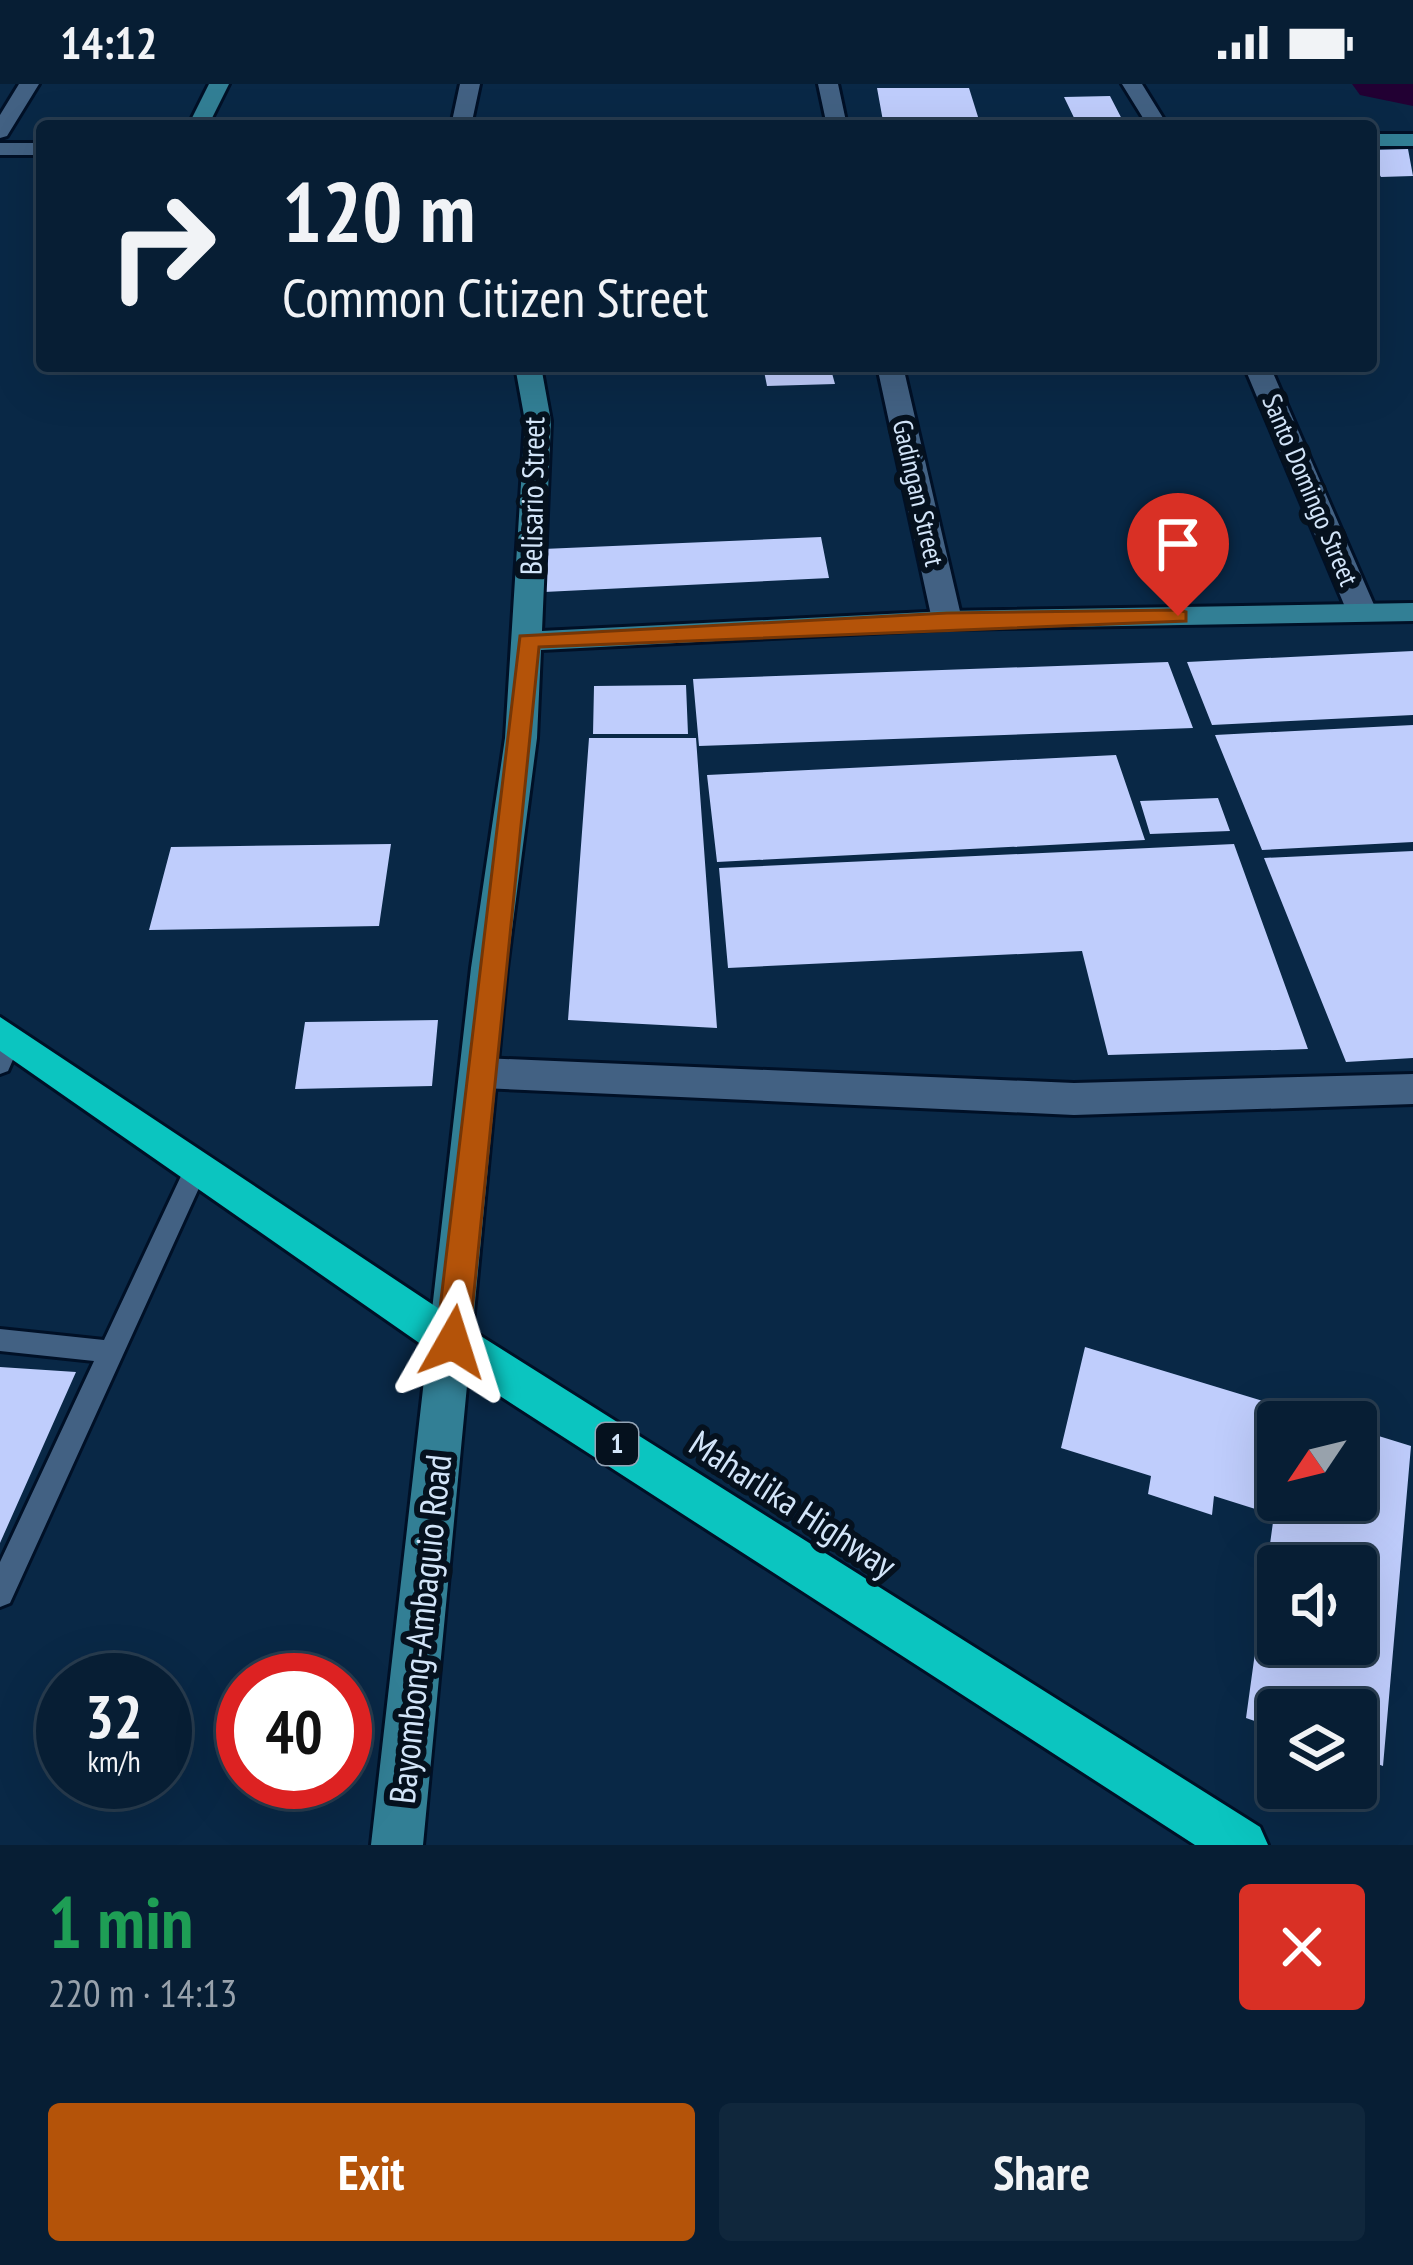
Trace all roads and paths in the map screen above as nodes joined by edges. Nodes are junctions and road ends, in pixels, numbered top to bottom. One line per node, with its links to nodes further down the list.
1 (29, 84): 10 (street)
2 (219, 84): 6 (street)
3 (470, 84): 7 (street)
4 (828, 84): 8 (street)
5 (1132, 84): 9 (street)
6 (201, 120)
7 (462, 120)
8 (836, 120)
9 (1154, 120)
10 (0, 132)
11 (1377, 140): 12 (street)
12 (1413, 140)
13 (0, 149): 14 (street)
14 (36, 149)
15 (529, 372): 21 (street, Belisario Street)
16 (891, 372): 20 (street, Gadingan Street)
17 (1260, 372): 19 (street, Santo Domingo Street)
18 (1413, 612): 19 (street)
19 (1364, 614): 20 (street)
20 (947, 620): 21 (street)
21 (528, 641): 23 (street, Belisario Street)
22 (4, 1045): 25 (highway, Maharlika Highway / 1)
23 (482, 1073): 24 (street); 27 (street, Belisario Street)
24 (1413, 1089)
25 (197, 1166): 27 (highway, Maharlika Highway / 1); 28 (lane)
26 (0, 1340): 28 (lane)
27 (453, 1342): 30 (street, Bayombong-Ambaguio Road); 31 (highway, Maharlika Highway / 1)
28 (112, 1352): 29 (lane)
29 (0, 1593)
30 (397, 1845)
31 (1242, 1845)

